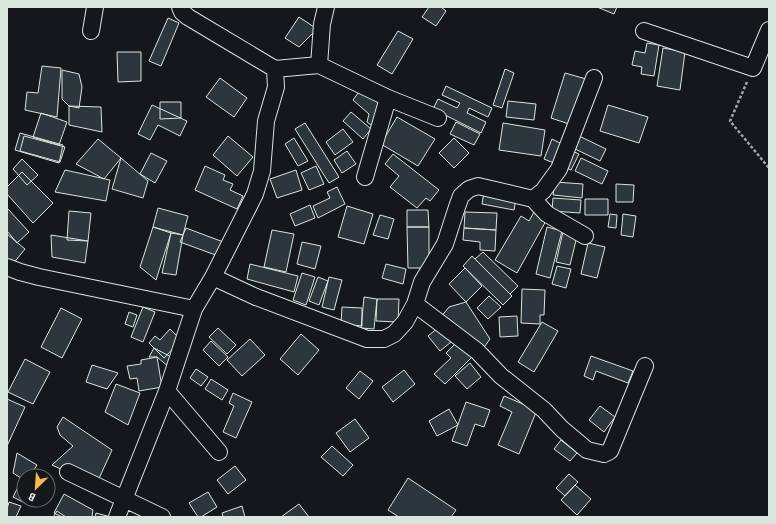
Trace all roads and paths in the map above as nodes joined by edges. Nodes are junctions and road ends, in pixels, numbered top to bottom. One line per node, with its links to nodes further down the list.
1 (95, 7): 6 (street)
2 (326, 7): 7 (street)
3 (177, 9): 9 (street)
4 (644, 30): 8 (street)
5 (769, 30): 8 (street)
6 (90, 31)
7 (319, 64): 9 (street); 11 (street)
8 (753, 68): 13 (path)
9 (275, 69): 18 (street)
10 (594, 78): 15 (street)
11 (388, 98): 12 (street); 14 (street)
12 (438, 118)
13 (769, 168)
14 (365, 177)
15 (533, 199): 16 (street); 19 (street)
16 (585, 236)
17 (7, 267): 20 (street)
18 (214, 277): 19 (street); 20 (street)
19 (415, 304): 21 (street)
20 (194, 309): 22 (street)
21 (645, 366)
22 (167, 391): 23 (street); 25 (street)
23 (219, 452)
24 (68, 472): 25 (street)
25 (125, 500): 26 (street); 27 (street)
26 (117, 517)
27 (162, 517)

